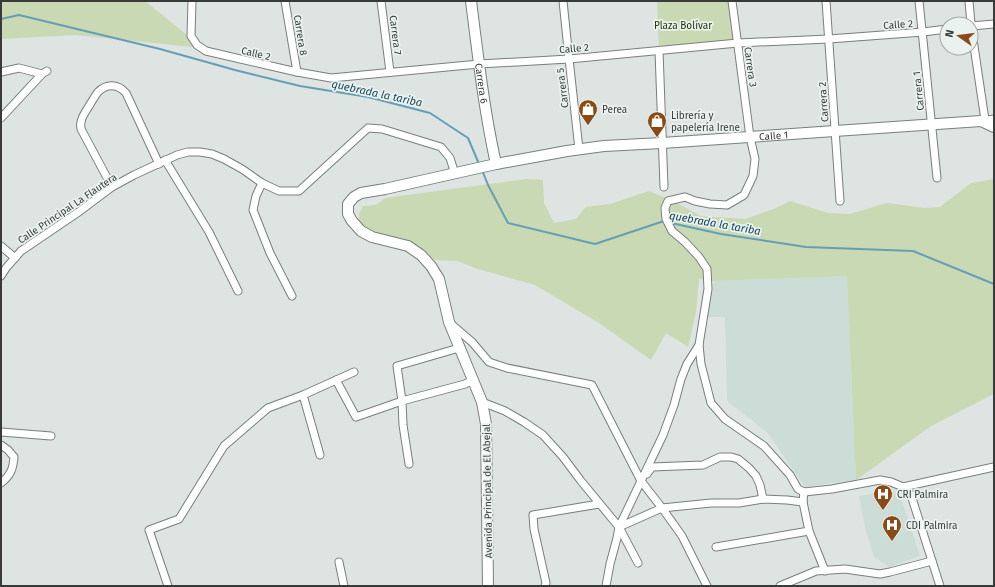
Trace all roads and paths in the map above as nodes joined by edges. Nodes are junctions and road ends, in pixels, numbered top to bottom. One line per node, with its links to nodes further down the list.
1 (192, 1): 22 (street, Calle 2)
2 (285, 1): 22 (street, Carrera 8)
3 (381, 1): 23 (street, Carrera 7)
4 (471, 1): 20 (main road, Carrera 6)
5 (563, 1): 19 (street, Carrera 5)
6 (732, 1): 16 (street, Carrera 3)
7 (826, 1): 15 (street, Carrera 2)
8 (919, 1): 14 (street, Carrera 1)
9 (969, 1): 10 (street)
10 (970, 16)
11 (994, 24): 12 (street)
12 (979, 25)
13 (939, 30): 14 (street, Calle 2)
14 (923, 32): 15 (street, Calle 2); 27 (street, Carrera 1)
15 (829, 39): 16 (street, Calle 2); 29 (street, Carrera 2)
16 (738, 44): 17 (street, Calle 2); 30 (street, Carrera 3)
17 (659, 51): 19 (street, Calle 2); 31 (street)
18 (975, 56): 26 (street)
19 (569, 59): 20 (street, Calle 2); 32 (street, Carrera 5)
20 (479, 64): 23 (street, Calle 2); 34 (main road, Carrera 6)
21 (1, 72): 24 (street)
22 (297, 72): 23 (street, Calle 2)
23 (390, 72)
24 (1, 118)
25 (994, 119): 26 (street)
26 (983, 120): 27 (main road, Calle 1); 28 (main road)
27 (932, 124): 29 (main road, Calle 1); 36 (street, Carrera 1)
28 (994, 127)
29 (835, 131): 30 (main road, Calle 1); 40 (street, Carrera 2)
30 (750, 137): 31 (main road, Calle 1); 47 (street, Carrera 3)
31 (662, 143): 32 (main road, Calle 1); 38 (street)
32 (579, 149): 34 (main road, Calle 1)
33 (162, 162): 37 (street, Calle Principal La Flautera); 39 (street, Calle Principal La Flautera); 39 (street); 44 (street)
34 (496, 164): 35 (main road, Avenida Principal de El Abejal)
35 (455, 174): 37 (street, Calle Principal La Flautera); 46 (main road, Avenida Principal de El Abejal)
36 (937, 178)
37 (262, 184): 45 (street)
38 (664, 186)
39 (112, 187): 42 (street, Calle Principal La Flautera)
40 (840, 201)
41 (1, 246): 42 (street)
42 (14, 258): 43 (street, Calle Principal La Flautera)
43 (1, 276)
44 (238, 291)
45 (292, 296)
46 (449, 322): 48 (main road, Avenida Principal de El Abejal); 61 (street)
47 (699, 344): 61 (street); 64 (street)
48 (459, 348): 51 (main road, Avenida Principal de El Abejal); 53 (street)
49 (354, 372): 50 (street)
50 (336, 380): 52 (street); 53 (street)
51 (473, 380): 53 (street); 54 (main road, Avenida Principal de El Abejal)
52 (303, 394): 58 (street); 76 (street)
53 (402, 402): 59 (street)
54 (482, 402): 67 (street); 78 (main road, Avenida Principal de El Abejal)
55 (1, 432): 56 (street)
56 (51, 436)
57 (1, 445): 62 (street)
58 (320, 454)
59 (409, 464)
60 (994, 467): 63 (street)
61 (641, 481): 65 (street); 68 (street); 69 (street)
62 (1, 483)
63 (903, 487): 64 (street); 72 (street)
64 (804, 492): 66 (street)
65 (763, 499): 66 (street); 68 (street)
66 (803, 502): 70 (street)
67 (599, 504): 69 (street); 79 (street)
68 (662, 508): 69 (street); 81 (street)
69 (618, 527): 74 (street); 80 (street)
70 (809, 531): 71 (street); 75 (street)
71 (716, 547)
72 (932, 561): 75 (street); 83 (street)
73 (339, 562): 77 (street)
74 (638, 563)
75 (825, 571): 82 (street)
76 (168, 586)
77 (344, 586)
78 (488, 586)
79 (545, 586)
80 (606, 586)
81 (707, 586)
82 (780, 586)
83 (940, 586)

